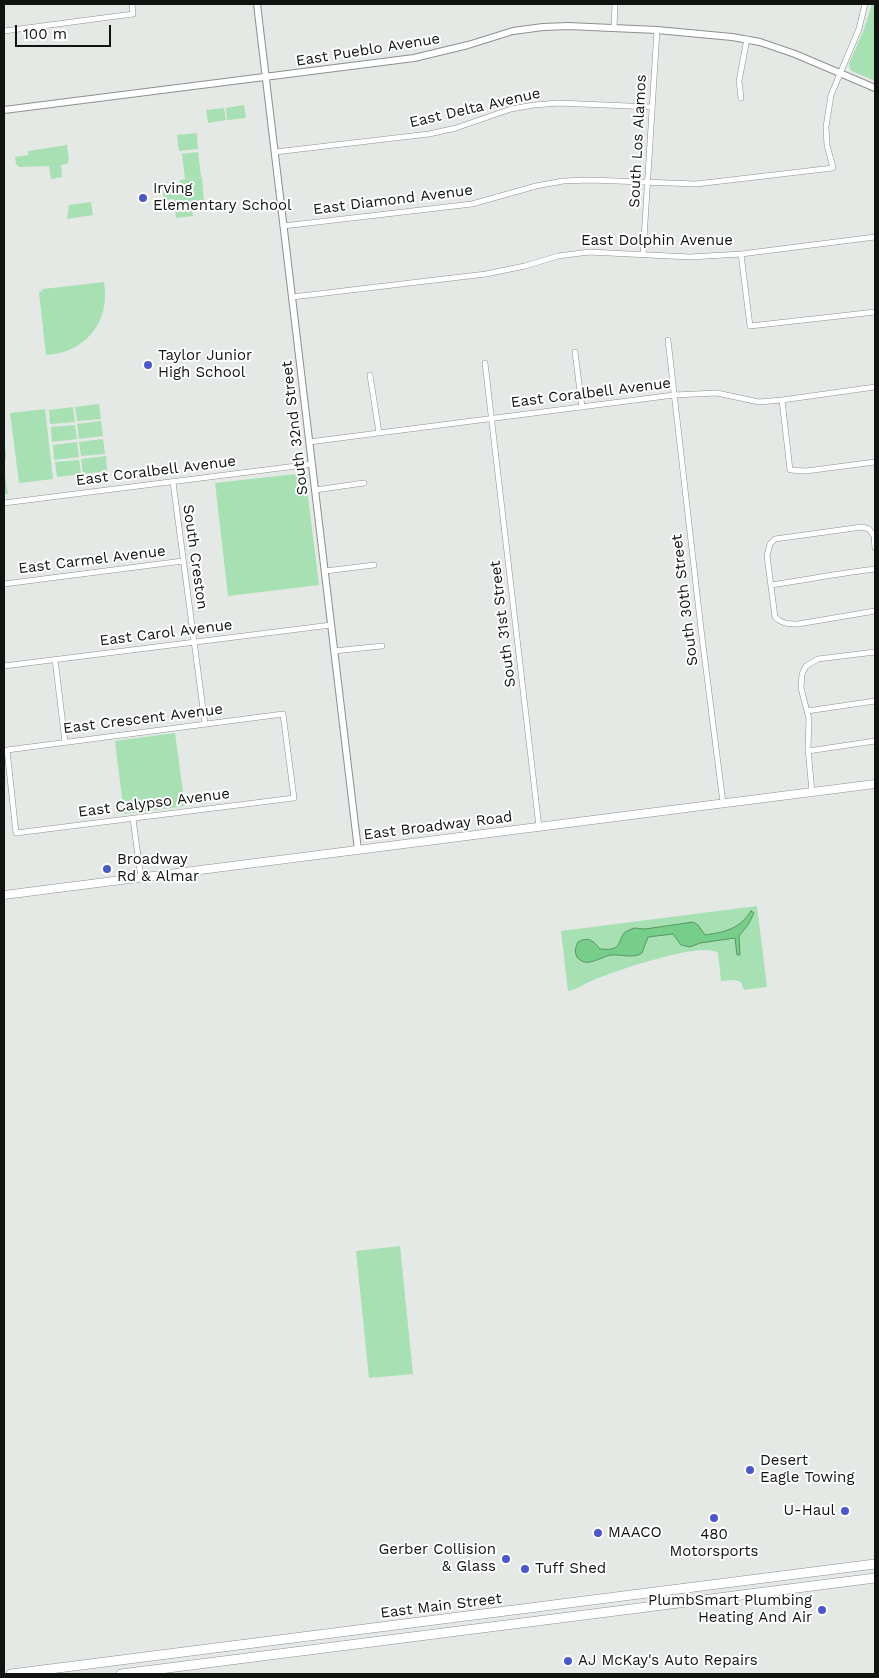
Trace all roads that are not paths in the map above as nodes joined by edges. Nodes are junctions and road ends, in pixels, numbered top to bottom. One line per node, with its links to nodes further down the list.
1 (132, 4): 6 (street)
2 (257, 4): 10 (street, South 32nd Street)
3 (615, 4): 5 (street)
4 (865, 4): 9 (street)
5 (614, 28): 7 (street, East Pueblo Avenue); 10 (street, East Pueblo Avenue)
6 (4, 30)
7 (657, 30): 8 (street, East Pueblo Avenue); 13 (street, South Los Alamos)
8 (748, 39): 9 (street, East Pueblo Avenue); 12 (street)
9 (840, 73): 11 (street, East Pueblo Avenue); 16 (street, East Diamond Avenue)
10 (266, 77): 14 (street, East Pueblo Avenue); 15 (street, South 32nd Street)
11 (875, 88)
12 (741, 98)
13 (652, 107): 15 (street, East Delta Avenue); 16 (street, South Los Alamos)
14 (4, 110)
15 (275, 152): 17 (street, South 32nd Street)
16 (648, 182): 17 (street, East Diamond Avenue); 20 (street, South Los Alamos)
17 (284, 226): 21 (street, South 32nd Street)
18 (875, 237): 19 (street, East Dolphin Avenue)
19 (741, 254): 20 (street, East Dolphin Avenue); 22 (street)
20 (644, 255): 21 (street, East Dolphin Avenue)
21 (292, 297): 33 (street, South 32nd Street)
22 (875, 312)
23 (668, 340): 28 (street, South 30th Street)
24 (575, 352): 30 (street)
25 (486, 363): 31 (street, South 31st Street)
26 (370, 375): 32 (street)
27 (875, 387): 29 (street, East Coralbell Avenue)
28 (674, 394): 29 (street, East Coralbell Avenue); 30 (street, East Coralbell Avenue); 64 (street, South 30th Street)
29 (782, 400): 34 (street)
30 (582, 407): 31 (street, East Coralbell Avenue)
31 (492, 418): 32 (street, East Coralbell Avenue); 66 (street, South 31st Street)
32 (379, 433): 33 (street, East Coralbell Avenue)
33 (309, 442): 35 (street, South 32nd Street)
34 (875, 462)
35 (312, 464): 36 (street, East Coralbell Avenue); 38 (street, South 32nd Street)
36 (172, 482): 39 (street, East Coralbell Avenue); 41 (street, South Creston)
37 (364, 483): 38 (street)
38 (316, 490): 44 (street, South 32nd Street)
39 (4, 503)
40 (875, 548): 46 (street)
41 (183, 561): 45 (street, East Carmel Avenue); 49 (street, South Creston)
42 (374, 564): 44 (street)
43 (875, 568): 46 (street)
44 (325, 571): 48 (street, South 32nd Street)
45 (4, 584)
46 (771, 585): 47 (street)
47 (875, 611)
48 (331, 625): 49 (street, East Carol Avenue); 51 (street, South 32nd Street)
49 (194, 642): 53 (street, East Carol Avenue); 57 (street, South Creston)
50 (382, 646): 51 (street)
51 (334, 651): 68 (street, South 32nd Street)
52 (875, 652): 56 (street)
53 (55, 659): 54 (street, East Carol Avenue); 59 (street)
54 (4, 666)
55 (875, 701): 56 (street)
56 (807, 711): 60 (street)
57 (205, 724): 59 (street, East Crescent Avenue); 63 (street, East Crescent Avenue)
58 (875, 741): 60 (street)
59 (65, 742): 67 (street, East Crescent Avenue)
60 (808, 751): 62 (street)
61 (875, 784): 62 (main road, East Broadway Road)
62 (812, 792): 64 (main road, East Broadway Road)
63 (294, 798): 65 (street, East Calypso Avenue)
64 (723, 803): 66 (main road, East Broadway Road)
65 (133, 819): 67 (street, East Calypso Avenue); 69 (street)
66 (540, 827): 68 (main road, East Broadway Road)
67 (16, 833)
68 (358, 850): 69 (main road, East Broadway Road)
69 (141, 878): 70 (main road, East Broadway Road)
70 (4, 895)
71 (875, 1564): 73 (main road, East Main Street)
72 (875, 1578): 74 (main road, East Main Street)
73 (640, 1594): 74 (main road); 75 (main road, East Main Street)
74 (642, 1608): 76 (main road, East Main Street)
75 (257, 1643): 76 (main road); 77 (main road, East Main Street)
76 (258, 1656): 78 (main road, East Main Street)
77 (11, 1674)
78 (121, 1674)

